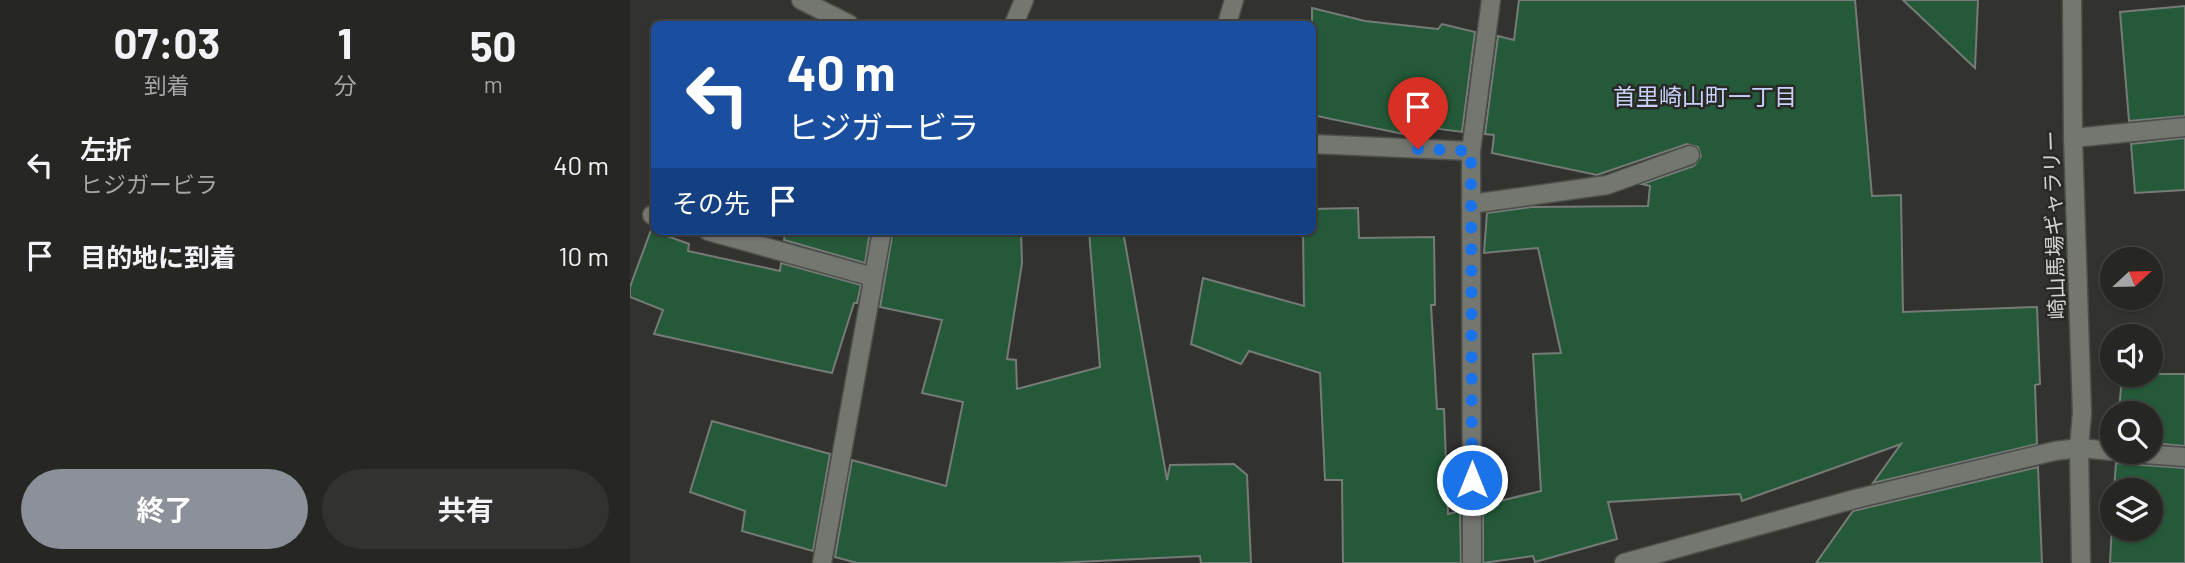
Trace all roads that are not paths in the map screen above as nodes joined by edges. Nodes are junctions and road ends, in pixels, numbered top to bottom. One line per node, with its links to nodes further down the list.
1 (801, 0): 6 (street)
2 (1024, 0): 7 (street)
3 (1234, 0): 8 (street)
4 (1491, 0): 12 (street)
5 (2072, 0): 10 (street, 崎山馬場ギャラリー)
6 (843, 21)
7 (1015, 21)
8 (1228, 21)
9 (2185, 127): 10 (street)
10 (2073, 138): 18 (street, 崎山馬場ギャラリー)
11 (1316, 144): 12 (street)
12 (1471, 151): 14 (street)
13 (1690, 155): 14 (street)
14 (1471, 204): 23 (street)
15 (722, 235): 17 (street)
16 (880, 235): 17 (street)
17 (873, 277): 22 (street)
18 (2079, 448): 19 (street); 24 (street); 25 (street, 崎山馬場ギャラリー)
19 (2100, 450)
20 (2163, 455): 21 (street)
21 (2185, 457)
22 (822, 563)
23 (1472, 563)
24 (1624, 563)
25 (2081, 563)

